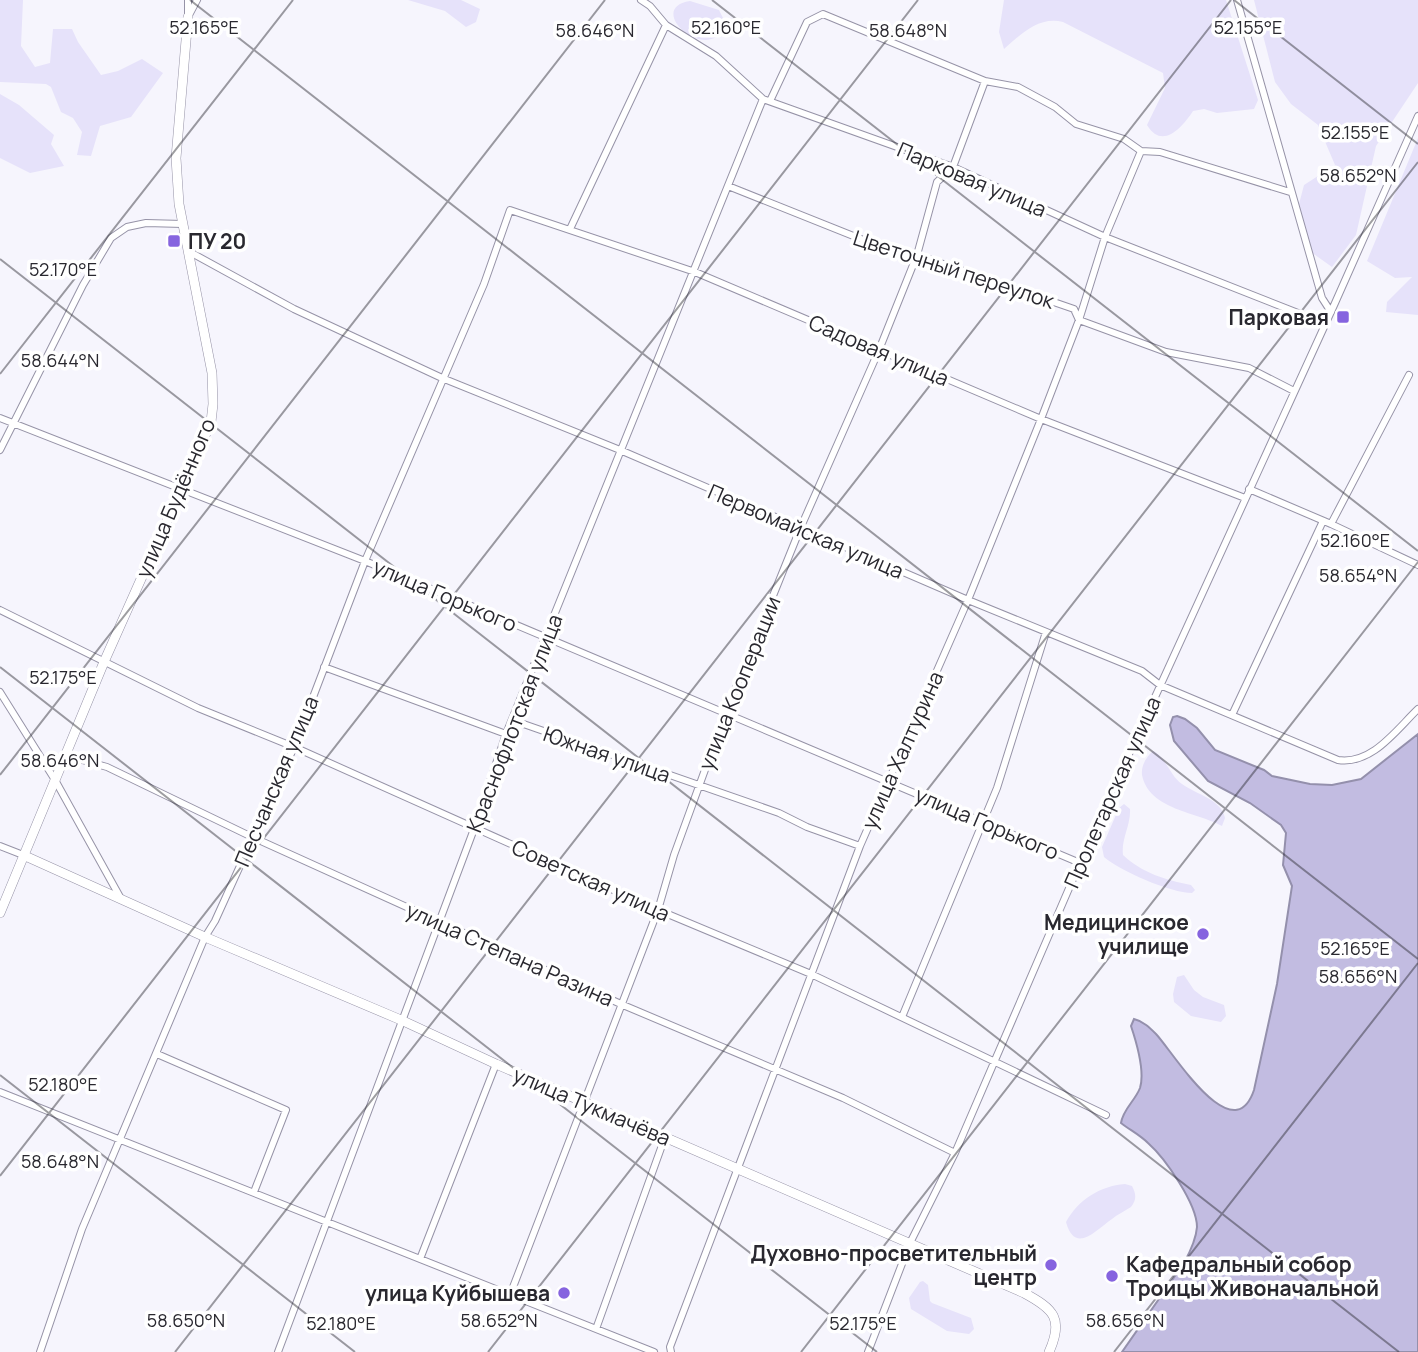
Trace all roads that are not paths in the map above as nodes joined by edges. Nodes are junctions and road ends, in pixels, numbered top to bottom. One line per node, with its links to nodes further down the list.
1 (188, 0): 5 (street)
2 (197, 0): 5 (street)
3 (641, 0): 6 (street, Парковая улица)
4 (1237, 0): 13 (street)
5 (188, 17): 15 (street, улица Будённого)
6 (666, 25): 8 (street, Парковая улица); 16 (street)
7 (985, 81): 8 (street, Краснофлотская улица); 10 (street, Краснофлотская улица); 11 (street, улица Кооперации)
8 (767, 100): 11 (street, Парковая улица); 12 (street, Краснофлотская улица)
9 (1418, 116): 21 (street, Пролетарская улица)
10 (1142, 151): 13 (street, Краснофлотская улица); 17 (street, улица Халтурина)
11 (953, 167): 17 (street, Парковая улица); 19 (street, улица Кооперации)
12 (729, 186): 19 (street, Цветочный переулок); 20 (street, Краснофлотская улица)
13 (1290, 192): 21 (street)
14 (510, 209): 16 (street, Садовая улица); 26 (street, Песчанская улица)
15 (183, 224): 18 (street, улица Будённого); 30 (street)
16 (570, 229): 20 (street, Садовая улица)
17 (1105, 237): 22 (street, улица Халтурина); 23 (street, Парковая улица)
18 (188, 251): 26 (street, Первомайская улица); 33 (street, улица Будённого)
19 (917, 255): 22 (street, Цветочный переулок); 24 (street, улица Кооперации)
20 (695, 272): 24 (street, Садовая улица); 32 (street, Краснофлотская улица)
21 (1331, 312): 23 (street, Пролетарская улица)
22 (1079, 320): 27 (street, Цветочный переулок); 29 (street, улица Халтурина)
23 (1326, 324): 27 (street, Пролетарская улица)
24 (879, 350): 29 (street, Садовая улица); 38 (street, улица Кооперации)
25 (1409, 375): 37 (street)
26 (442, 378): 32 (street, Первомайская улица); 39 (street, Песчанская улица)
27 (1294, 391): 34 (street, Пролетарская улица)
28 (0, 418): 30 (street, улица Горького)
29 (1041, 419): 35 (street, Садовая улица); 41 (street, улица Халтурина)
30 (12, 423): 31 (street); 33 (street, улица Горького)
31 (0, 450)
32 (620, 450): 38 (street, Первомайская улица); 44 (street, Краснофлотская улица)
33 (181, 488): 39 (street, улица Горького); 45 (street, улица Будённого)
34 (1249, 489): 35 (street, Пролетарская улица); 36 (street)
35 (1245, 498): 47 (street, Пролетарская улица)
36 (1323, 521): 37 (street); 51 (street)
37 (1331, 524): 40 (street)
38 (800, 529): 41 (street, Первомайская улица); 50 (street, улица Кооперации)
39 (365, 561): 44 (street, улица Горького); 46 (street, Песчанская улица)
40 (1418, 565)
41 (968, 600): 43 (street, Первомайская улица); 57 (street, улица Халтурина)
42 (0, 610): 45 (street, Советская улица)
43 (1046, 632): 47 (street, Первомайская улица); 59 (street)
44 (546, 638): 50 (street, улица Горького); 52 (street, Краснофлотская улица)
45 (104, 662): 54 (street, Советская улица); 55 (street, улица Будённого)
46 (324, 667): 53 (street); 54 (street, Песчанская улица)
47 (1160, 685): 51 (street, Первомайская улица); 65 (street, Пролетарская улица)
48 (0, 692): 56 (street)
49 (1418, 709): 51 (street, Первомайская улица)
50 (726, 712): 57 (street, улица Горького); 58 (street, улица Кооперации)
51 (1232, 715)
52 (512, 720): 53 (street, Краснофлотская улица); 58 (street, Южная улица)
53 (506, 734): 60 (street, Краснофлотская улица)
54 (293, 747): 60 (street, Советская улица); 61 (street, Песчанская улица)
55 (65, 755): 56 (street, улица Будённого); 61 (street, улица Степана Разина)
56 (55, 780): 64 (street, улица Будённого); 66 (street)
57 (887, 781): 59 (street, улица Горького); 63 (street, улица Халтурина)
58 (698, 786): 63 (street, Южная улица); 67 (street, улица Кооперации)
59 (984, 821): 65 (street, улица Горького); 73 (street)
60 (474, 829): 67 (street, Советская улица); 69 (street, Краснофлотская улица)
61 (252, 837): 69 (street, улица Степана Разина); 70 (street, Песчанская улица)
62 (0, 846): 64 (street, улица Тукмачёва)
63 (860, 846): 71 (street, улица Халтурина)
64 (23, 855): 66 (street, улица Тукмачёва); 68 (street, улица Будённого)
65 (1080, 863): 76 (street, Пролетарская улица)
66 (120, 897): 70 (street, улица Тукмачёва)
67 (658, 911): 71 (street, Советская улица); 72 (street, улица Кооперации)
68 (0, 913)
69 (438, 921): 72 (street, улица Степана Разина); 74 (street, Краснофлотская улица)
70 (205, 937): 74 (street, улица Тукмачёва); 75 (street, Песчанская улица)
71 (811, 974): 73 (street, Советская улица); 78 (street, улица Халтурина)
72 (623, 1005): 78 (street, улица Степана Разина); 80 (street, улица Кооперации)
73 (902, 1017): 76 (street, Советская улица)
74 (401, 1020): 77 (street, улица Тукмачёва); 87 (street, Краснофлотская улица)
75 (157, 1054): 83 (street, Песчанская улица); 86 (street)
76 (996, 1062): 81 (street, Советская улица); 84 (street, Пролетарская улица)
77 (496, 1064): 80 (street, улица Тукмачёва); 89 (street)
78 (775, 1068): 84 (street, улица Степана Разина); 85 (street, улица Халтурина)
79 (0, 1092): 83 (street)
80 (584, 1102): 82 (street, улица Тукмачёва); 90 (street, улица Кооперации)
81 (1106, 1115)
82 (665, 1138): 85 (street, улица Тукмачёва); 91 (street)
83 (121, 1139): 86 (street); 92 (street, Песчанская улица)
84 (955, 1153): 88 (street, Пролетарская улица)
85 (737, 1167): 88 (street, улица Тукмачёва); 95 (street, улица Халтурина)
86 (254, 1192): 87 (street)
87 (327, 1222): 89 (street); 93 (street, Краснофлотская улица)
88 (910, 1243): 96 (street, Пролетарская улица); 97 (street, улица Тукмачёва)
89 (420, 1259): 90 (street)
90 (510, 1295): 91 (street)
91 (596, 1329): 94 (street)
92 (40, 1352)
93 (278, 1352)
94 (653, 1352)
95 (671, 1352)
96 (868, 1352)
97 (1049, 1352)

